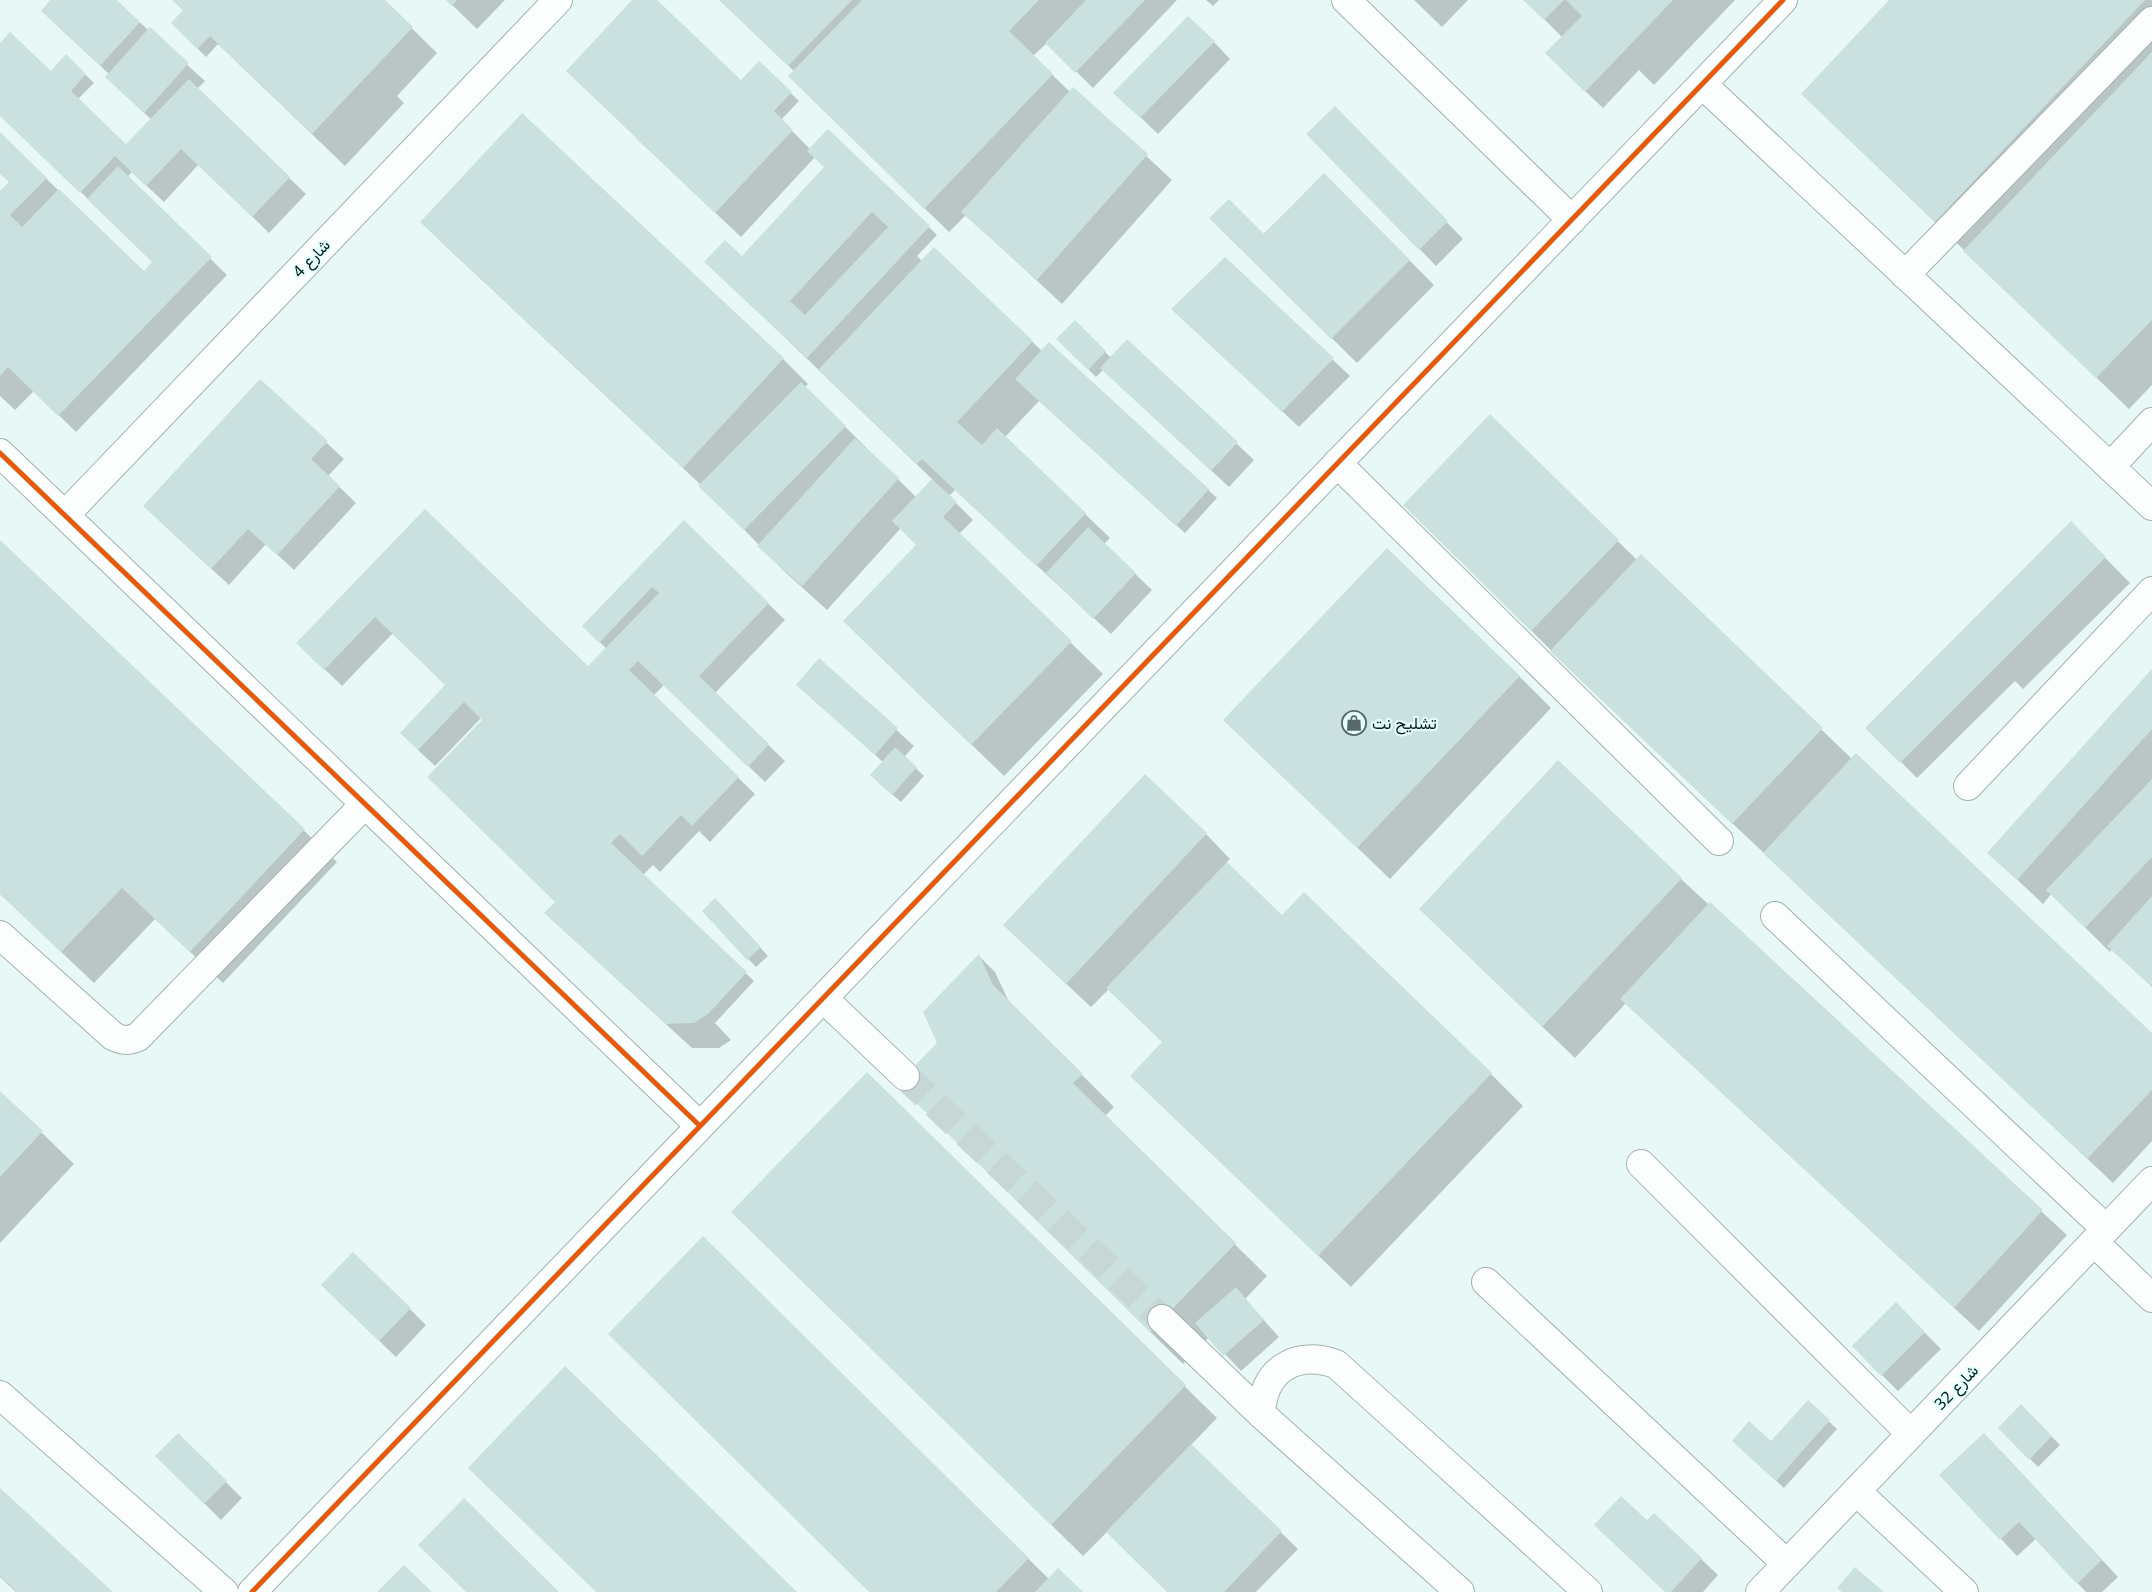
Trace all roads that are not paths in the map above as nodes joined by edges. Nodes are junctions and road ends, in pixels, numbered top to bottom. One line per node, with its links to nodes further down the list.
1 (558, 0): 13 (street, شارع 4)
2 (1346, 0): 6 (street)
3 (1783, 0): 5 (street)
4 (2152, 21): 7 (street)
5 (1702, 84): 6 (street); 7 (street)
6 (1572, 220): 10 (street)
7 (1905, 275): 11 (street)
8 (2152, 422): 11 (street)
9 (0, 453): 13 (street)
10 (1337, 463): 17 (street); 20 (street)
11 (2110, 467): 12 (street)
12 (2152, 506)
13 (64, 515): 16 (street)
14 (2152, 591): 15 (street)
15 (1968, 786)
16 (365, 804): 19 (street); 22 (street)
17 (1719, 841)
18 (1775, 916): 25 (street)
19 (0, 935)
20 (823, 998): 21 (street); 22 (street)
21 (905, 1076)
22 (700, 1126): 35 (street)
23 (1641, 1164): 31 (street)
24 (2152, 1181): 25 (street, شارع 32)
25 (2100, 1236): 27 (street); 31 (street, شارع 32)
26 (1486, 1282): 33 (street)
27 (2152, 1298)
28 (1162, 1319): 30 (street)
29 (0, 1395): 34 (street)
30 (1261, 1414): 36 (street); 37 (street)
31 (1911, 1434): 32 (street, شارع 32)
32 (1856, 1491): 33 (street, شارع 32); 39 (street)
33 (1787, 1564): 38 (street, شارع 32)
34 (224, 1592)
35 (252, 1592)
36 (1460, 1592)
37 (1588, 1592)
38 (1760, 1592)
39 (1964, 1592)

